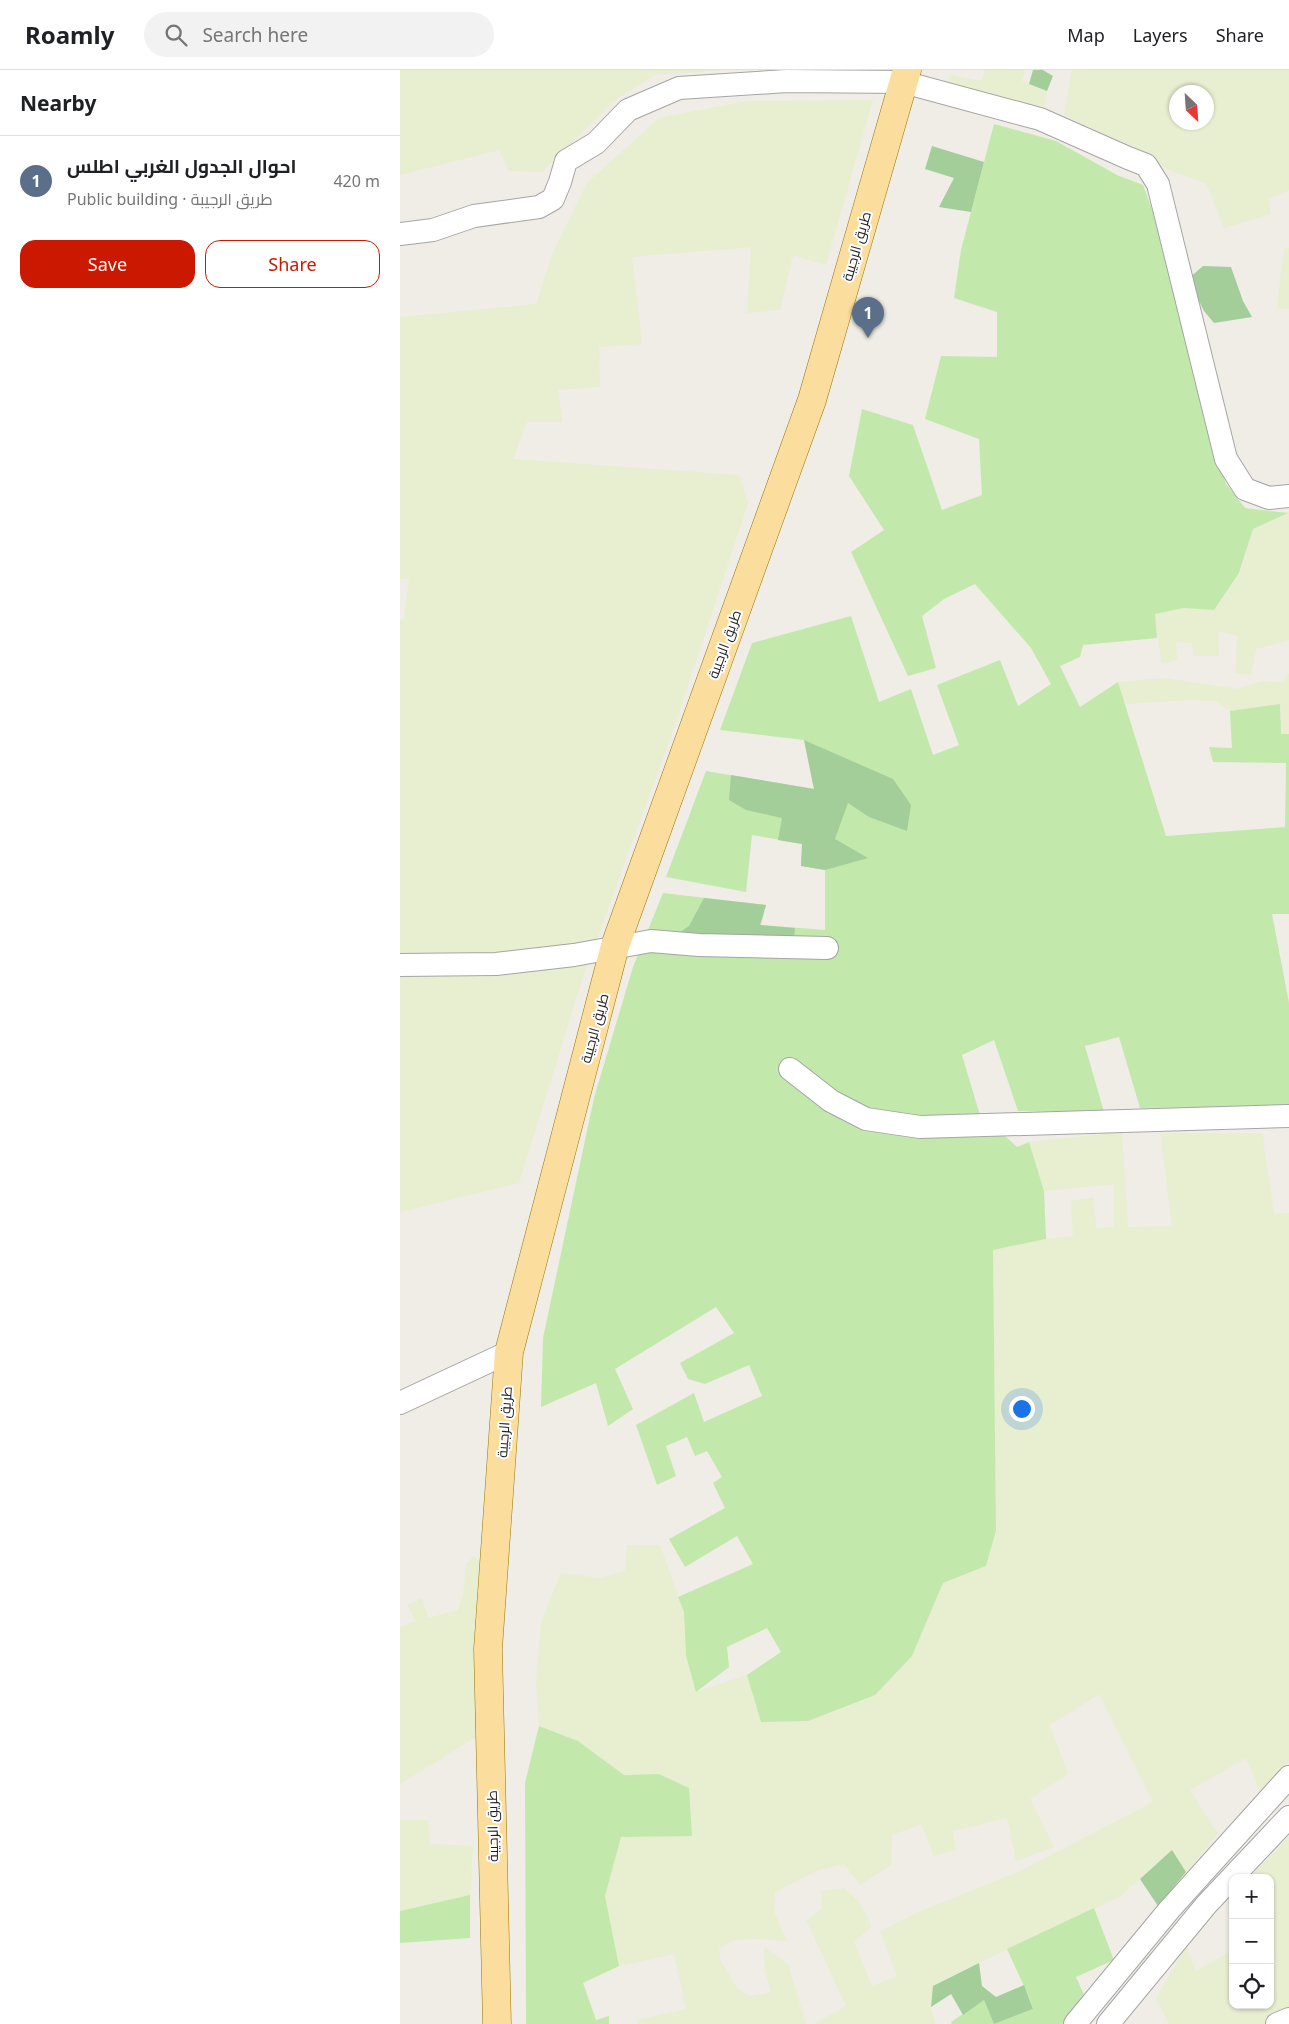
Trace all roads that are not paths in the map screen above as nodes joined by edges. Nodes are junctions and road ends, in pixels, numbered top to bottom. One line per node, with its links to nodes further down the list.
1 (905, 76): 2 (street); 3 (street); 4 (main road, طريق الرجيبة)
2 (400, 234)
3 (1289, 496)
4 (615, 946): 5 (street); 6 (street); 9 (main road, طريق الرجيبة)
5 (827, 948)
6 (400, 965)
7 (790, 1069): 8 (street)
8 (1289, 1116)
9 (509, 1352): 10 (street); 14 (main road, طريق الرجيبة)
10 (400, 1403)
11 (1289, 1777): 15 (street)
12 (1289, 1816): 16 (street)
13 (1289, 2019): 17 (street)
14 (497, 2024)
15 (1075, 2024)
16 (1108, 2024)
17 (1277, 2024)

